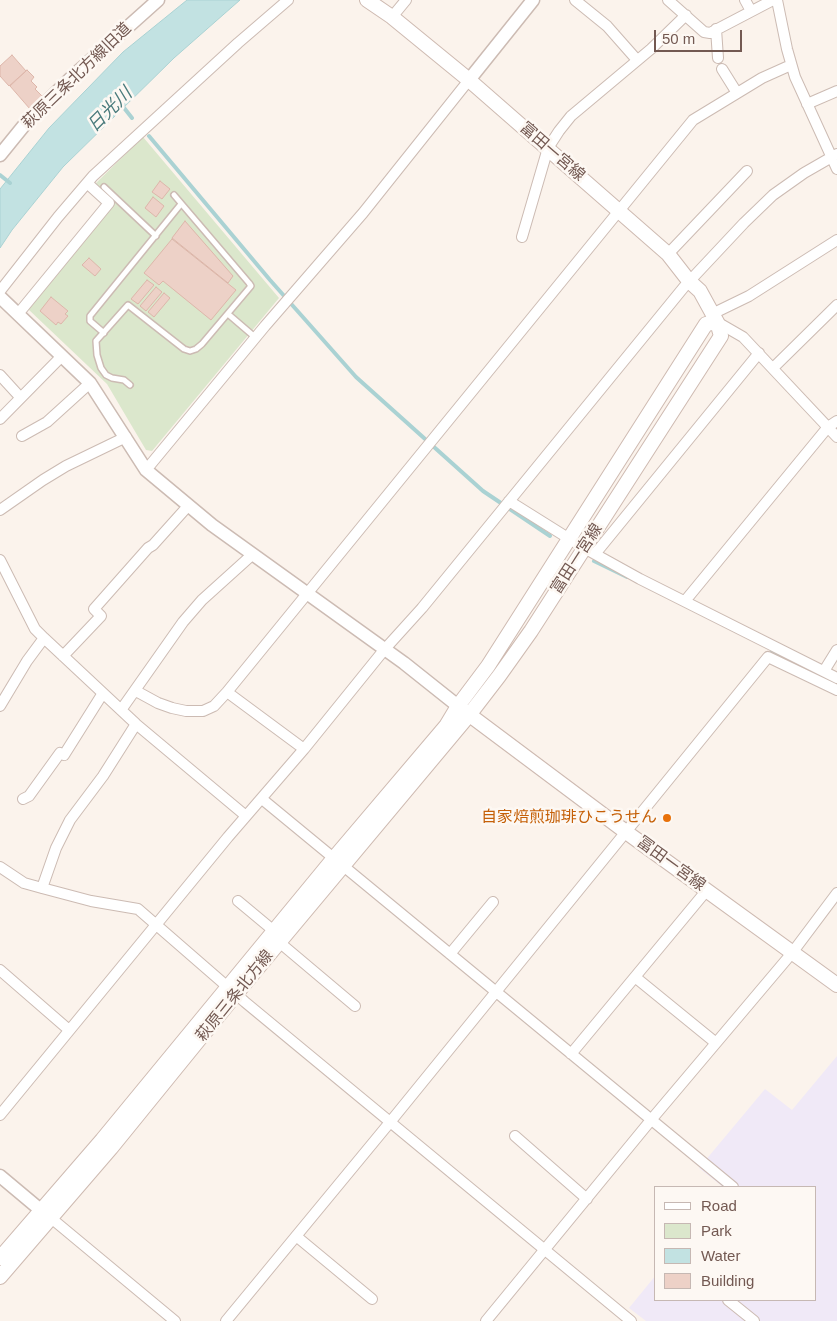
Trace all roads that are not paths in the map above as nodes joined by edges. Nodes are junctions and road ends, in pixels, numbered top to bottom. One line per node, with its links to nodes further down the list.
1 (158, 0): 24 (street, 萩原三条北方線旧道)
2 (288, 0): 28 (street)
3 (368, 0): 13 (main road, 富田一宮線)
4 (406, 0): 13 (street)
5 (533, 0): 19 (street)
6 (575, 0): 16 (street)
7 (668, 0): 12 (street)
8 (745, 0): 11 (street)
9 (773, 0): 11 (street)
10 (777, 0): 17 (street)
11 (751, 11): 14 (street)
12 (686, 15): 14 (street); 16 (street)
13 (392, 17): 19 (main road, 富田一宮線)
14 (716, 29): 15 (street)
15 (718, 58)
16 (637, 60): 23 (street)
17 (791, 65): 21 (street); 22 (street)
18 (722, 69): 21 (street)
19 (469, 80): 23 (main road, 富田一宮線); 45 (street)
20 (837, 91): 22 (street)
21 (737, 93): 32 (street)
22 (807, 104): 25 (street)
23 (548, 148): 32 (main road, 富田一宮線); 34 (street)
24 (0, 155)
25 (834, 155): 26 (street); 37 (street)
26 (837, 169)
27 (747, 171): 36 (street)
28 (87, 183): 38 (street); 41 (street)
29 (104, 187): 33 (lane)
30 (174, 195): 31 (lane)
31 (181, 204): 33 (lane); 42 (lane)
32 (618, 210): 36 (main road, 富田一宮線); 67 (street)
33 (156, 236): 44 (lane)
34 (522, 237)
35 (837, 240): 43 (street)
36 (668, 254): 37 (main road, 富田一宮線)
37 (689, 281): 43 (main road, 富田一宮線); 60 (street)
38 (0, 291)
39 (0, 298): 41 (street)
40 (837, 305): 48 (street)
41 (18, 314): 47 (street)
42 (228, 314): 44 (lane); 45 (lane)
43 (714, 318): 46 (street); 63 (main road, 富田一宮線); 64 (main road, 富田一宮線)
44 (104, 333): 51 (lane)
45 (256, 338): 59 (street)
46 (759, 354): 48 (street); 64 (street)
47 (62, 357): 50 (street); 52 (street)
48 (773, 368): 55 (street)
49 (0, 375): 52 (street)
50 (90, 383): 56 (street); 57 (street)
51 (130, 385)
52 (20, 397): 53 (street)
53 (0, 419)
54 (837, 420): 55 (street)
55 (828, 427): 58 (street); 68 (street)
56 (22, 436)
57 (126, 437): 59 (street); 62 (street)
58 (837, 437)
59 (146, 470): 61 (street)
60 (506, 505): 63 (street); 70 (street)
61 (188, 506): 65 (street); 72 (street)
62 (0, 510)
63 (570, 538): 64 (street); 81 (main road, 富田一宮線)
64 (590, 551): 68 (street); 81 (main road, 富田一宮線)
65 (253, 554): 67 (street); 76 (street)
66 (0, 560): 69 (street)
67 (307, 594): 70 (street); 77 (street)
68 (685, 600): 73 (street)
69 (44, 638): 72 (street); 79 (street)
70 (384, 650): 81 (street); 83 (street)
71 (837, 650): 73 (street)
72 (63, 656): 78 (street)
73 (824, 671): 74 (street)
74 (837, 678)
75 (837, 690): 87 (street)
76 (136, 691): 77 (street); 80 (street)
77 (227, 692): 83 (street)
78 (103, 693): 80 (street); 85 (street)
79 (0, 706)
80 (121, 710): 82 (street)
81 (464, 710): 87 (main road, 冨田一宮線); 88 (main road, 萩原三条北方線)
82 (136, 724): 86 (street); 90 (street)
83 (304, 750): 84 (street)
84 (262, 798): 86 (street); 88 (street)
85 (23, 800)
86 (246, 816): 95 (street)
87 (626, 832): 91 (main road, 冨田一宮線); 103 (street)
88 (339, 862): 96 (main road, 萩原三条北方線); 98 (street)
89 (0, 867): 90 (street)
90 (42, 888): 95 (street)
91 (707, 890): 97 (main road, 冨田一宮線); 100 (street)
92 (837, 894): 97 (street)
93 (238, 901): 96 (street)
94 (493, 902): 98 (street)
95 (156, 925): 102 (street); 105 (street)
96 (277, 937): 102 (main road, 萩原三条北方線); 104 (street)
97 (792, 953): 101 (main road, 冨田一宮線); 106 (street)
98 (450, 954): 103 (street)
99 (0, 970): 105 (street)
100 (636, 977): 106 (street); 107 (street)
101 (837, 986)
102 (232, 990): 110 (street); 115 (main road, 萩原三条北方線)
103 (495, 991): 107 (street); 110 (street)
104 (355, 1006)
105 (68, 1030): 108 (street)
106 (716, 1043): 109 (street)
107 (571, 1054): 109 (street)
108 (0, 1115)
109 (651, 1120): 113 (street); 114 (street)
110 (391, 1121): 116 (street); 117 (street)
111 (515, 1136): 114 (street)
112 (0, 1176): 115 (street)
113 (732, 1186)
114 (587, 1199): 117 (street)
115 (46, 1214): 118 (main road, 萩原三条北方線); 119 (main road, 萩原三条北方線); 122 (street)
116 (296, 1236): 120 (street); 123 (street)
117 (546, 1249): 124 (street); 125 (street)
118 (0, 1258)
119 (0, 1277)
120 (372, 1299)
121 (729, 1301): 126 (street)
122 (175, 1321)
123 (226, 1321)
124 (486, 1321)
125 (631, 1321)
126 (754, 1321)

